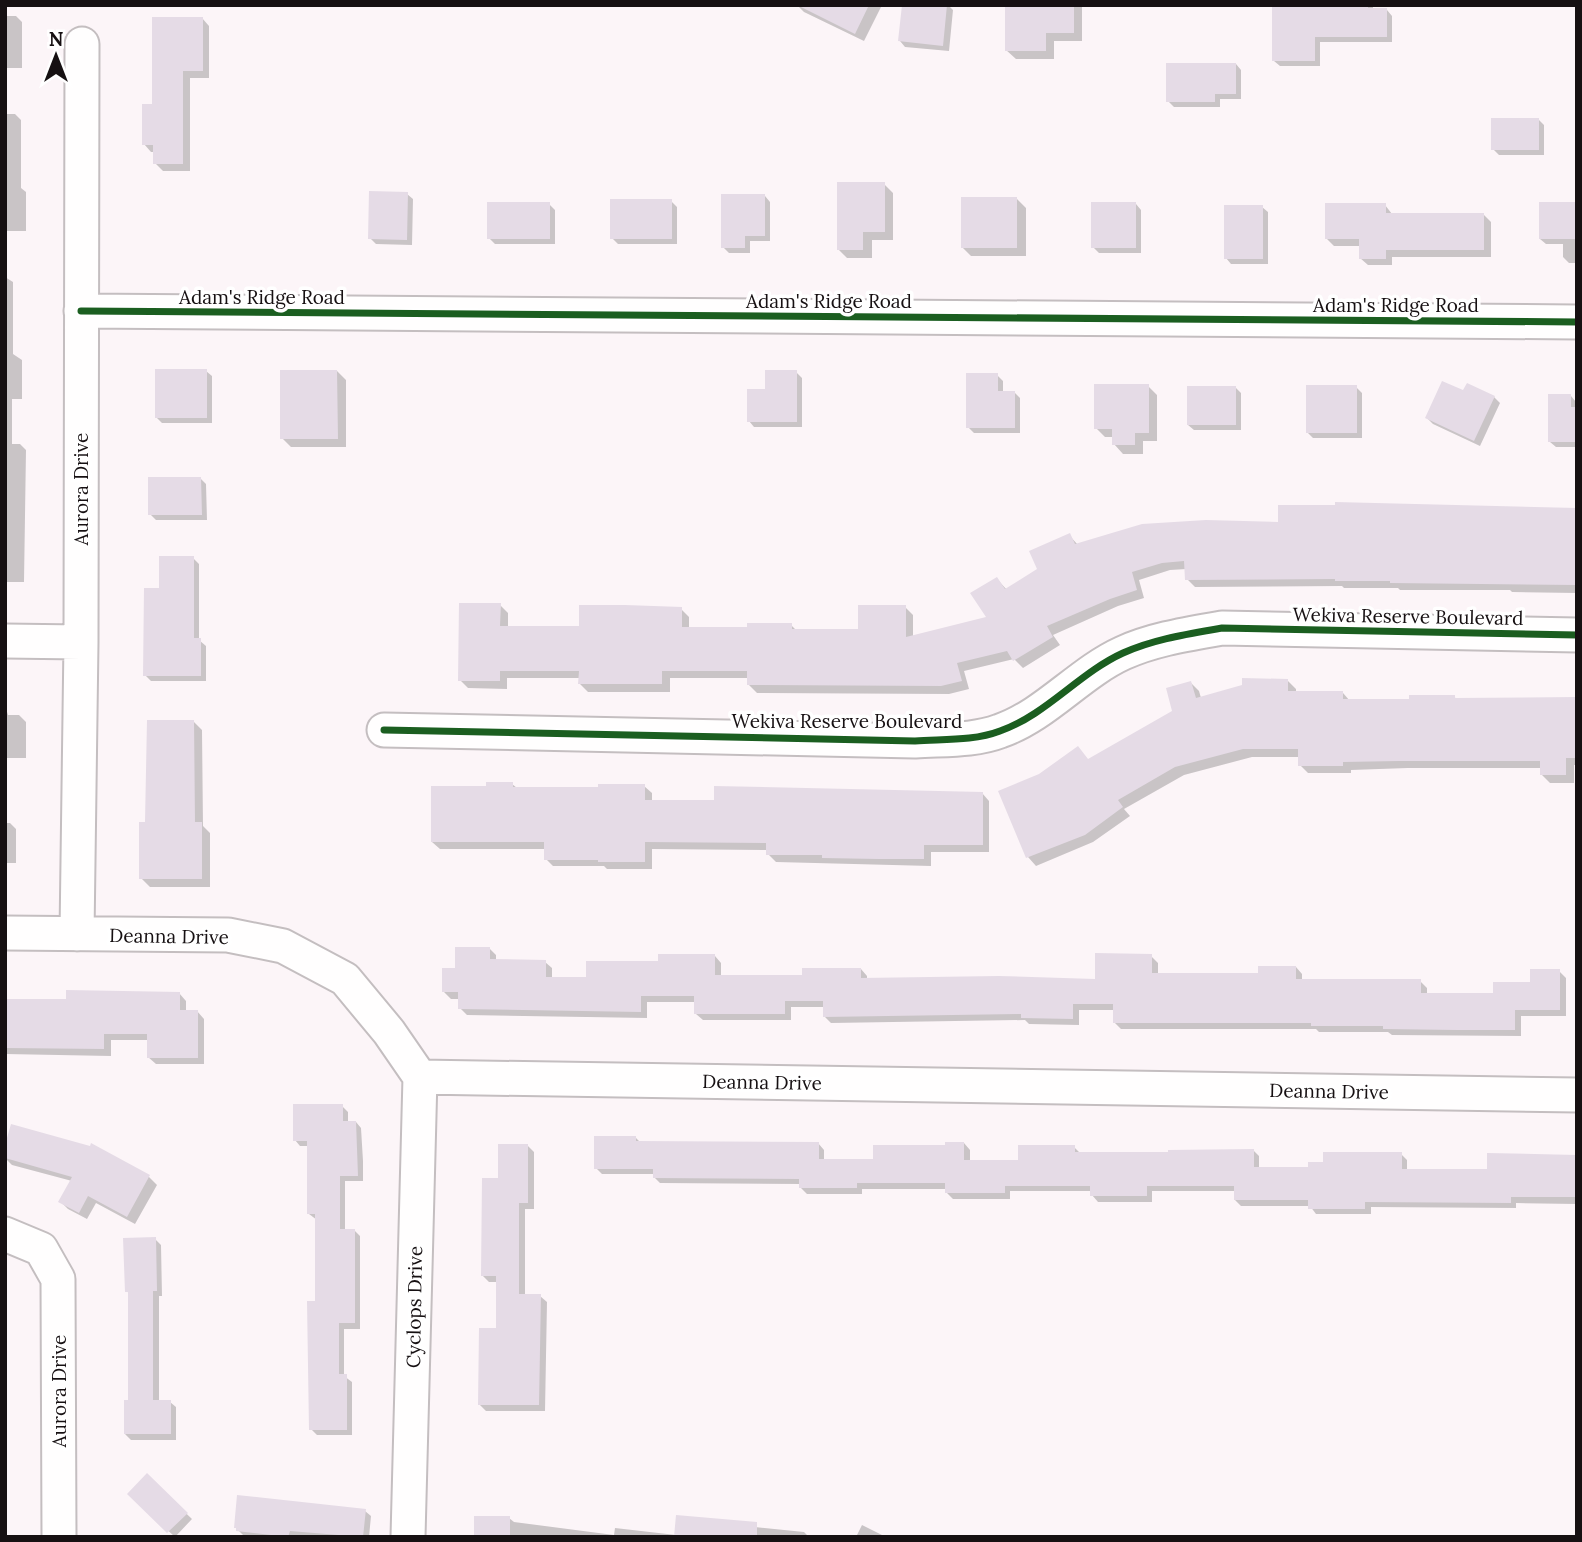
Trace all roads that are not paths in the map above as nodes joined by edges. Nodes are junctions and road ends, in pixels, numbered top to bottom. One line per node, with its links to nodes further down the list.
1 (82, 44): 2 (street, Aurora Drive)
2 (81, 312): 3 (street, Adam's Ridge Road); 6 (street, Aurora Drive)
3 (1577, 322)
4 (1577, 635): 7 (street, Wekiva Reserve Boulevard)
5 (5, 640): 6 (street)
6 (81, 642): 9 (street, Aurora Drive)
7 (384, 730)
8 (5, 933): 9 (street, Deanna Drive)
9 (78, 934): 10 (street, Deanna Drive)
10 (420, 1077): 11 (street, Deanna Drive); 14 (street, Cyclops Drive)
11 (1577, 1095)
12 (5, 1234): 13 (street, Aurora Drive)
13 (59, 1537)
14 (408, 1537)

